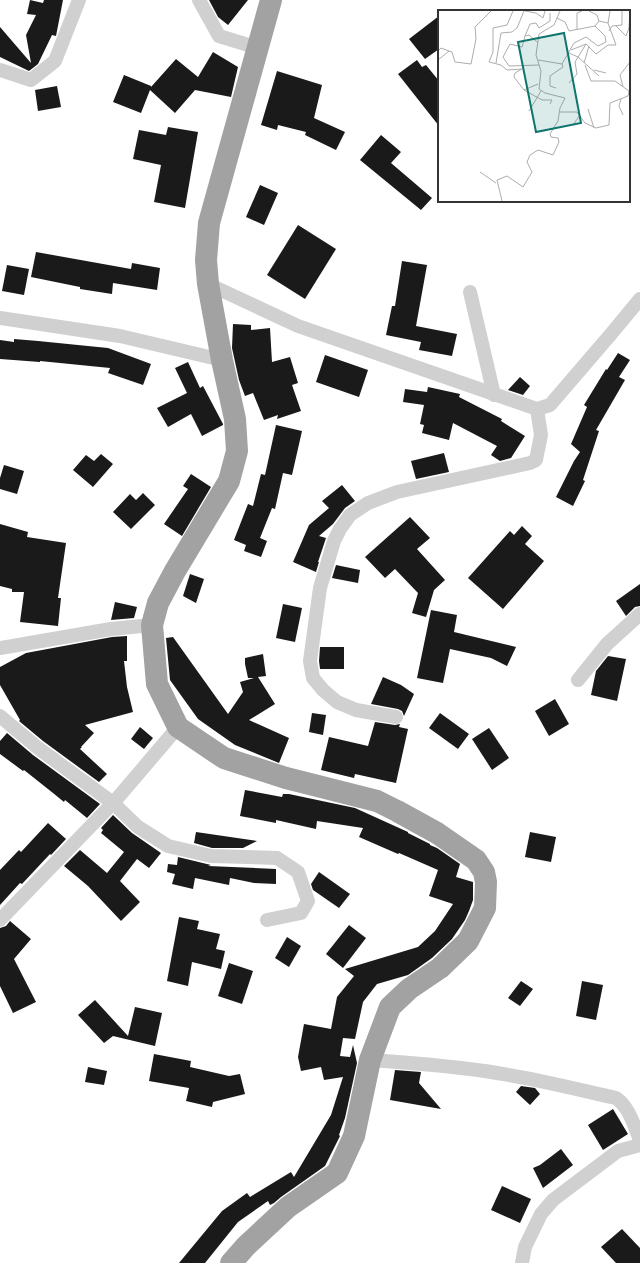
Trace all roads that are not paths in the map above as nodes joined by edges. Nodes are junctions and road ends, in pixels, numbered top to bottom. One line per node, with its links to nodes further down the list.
1 (79, 0): 5 (street)
2 (199, 0): 4 (street)
3 (271, 0): 4 (highway)
4 (258, 48): 6 (highway)
5 (0, 70)
6 (208, 284): 10 (highway); 11 (street)
7 (470, 292): 11 (street)
8 (640, 300): 12 (street)
9 (0, 318): 10 (street)
10 (222, 360): 14 (highway)
11 (494, 395): 12 (street)
12 (537, 410): 18 (street)
13 (640, 614): 16 (street)
14 (152, 625): 15 (street); 19 (highway)
15 (0, 648)
16 (578, 680)
17 (0, 716): 20 (street)
18 (396, 717)
19 (178, 727): 20 (street); 23 (highway)
20 (113, 803): 21 (street); 22 (street)
21 (0, 920)
22 (267, 920)
23 (370, 1060): 24 (street); 26 (highway)
24 (640, 1140)
25 (640, 1145): 27 (street)
26 (231, 1263)
27 (522, 1263)

